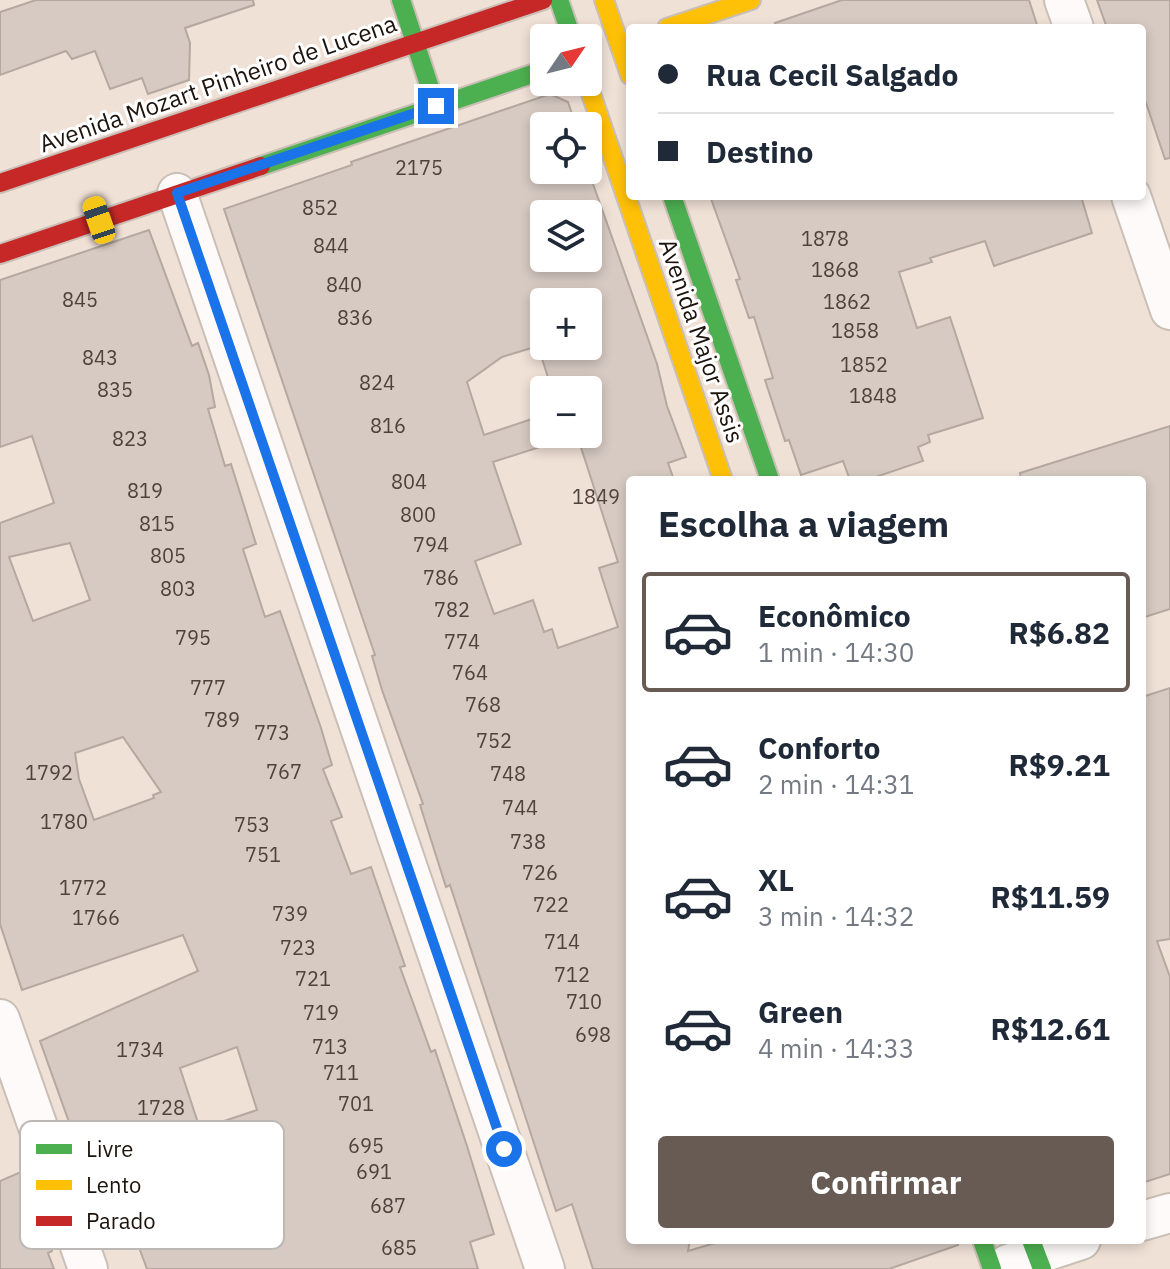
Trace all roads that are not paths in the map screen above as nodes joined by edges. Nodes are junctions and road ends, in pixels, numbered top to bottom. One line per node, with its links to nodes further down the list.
1 (401, 0): 12 (main road)
2 (543, 0): 7 (main road, Avenida Mozart Pinheiro de Lucena)
3 (559, 0): 8 (main road)
4 (604, 0): 11 (main road)
5 (751, 0): 9 (main road)
6 (1064, 0): 10 (street)
7 (455, 22): 12 (main road, Avenida Mozart Pinheiro de Lucena); 14 (main road)
8 (567, 24)
9 (679, 24)
10 (1073, 24)
11 (625, 42): 13 (main road)
12 (416, 43): 17 (main road); 18 (main road, Avenida Mozart Pinheiro de Lucena)
13 (602, 50)
14 (466, 51)
15 (530, 73): 17 (main road)
16 (592, 96): 20 (main road, Avenida Major Assis)
17 (436, 106): 19 (main road)
18 (0, 183)
19 (177, 193): 24 (main road); 37 (street)
20 (626, 196)
21 (627, 200): 26 (main road, Avenida Major Assis)
22 (673, 200): 27 (main road, Avenida Major Assis)
23 (1132, 200): 25 (street)
24 (0, 254)
25 (1170, 310)
26 (722, 476)
27 (769, 476)
28 (0, 1019): 29 (street)
29 (36, 1121)
30 (1170, 1213): 31 (street)
31 (1146, 1220)
32 (984, 1244): 38 (main road)
33 (1068, 1244): 35 (street)
34 (81, 1249): 36 (street)
35 (1036, 1254): 38 (street)
36 (88, 1269)
37 (545, 1269)
38 (993, 1269)

